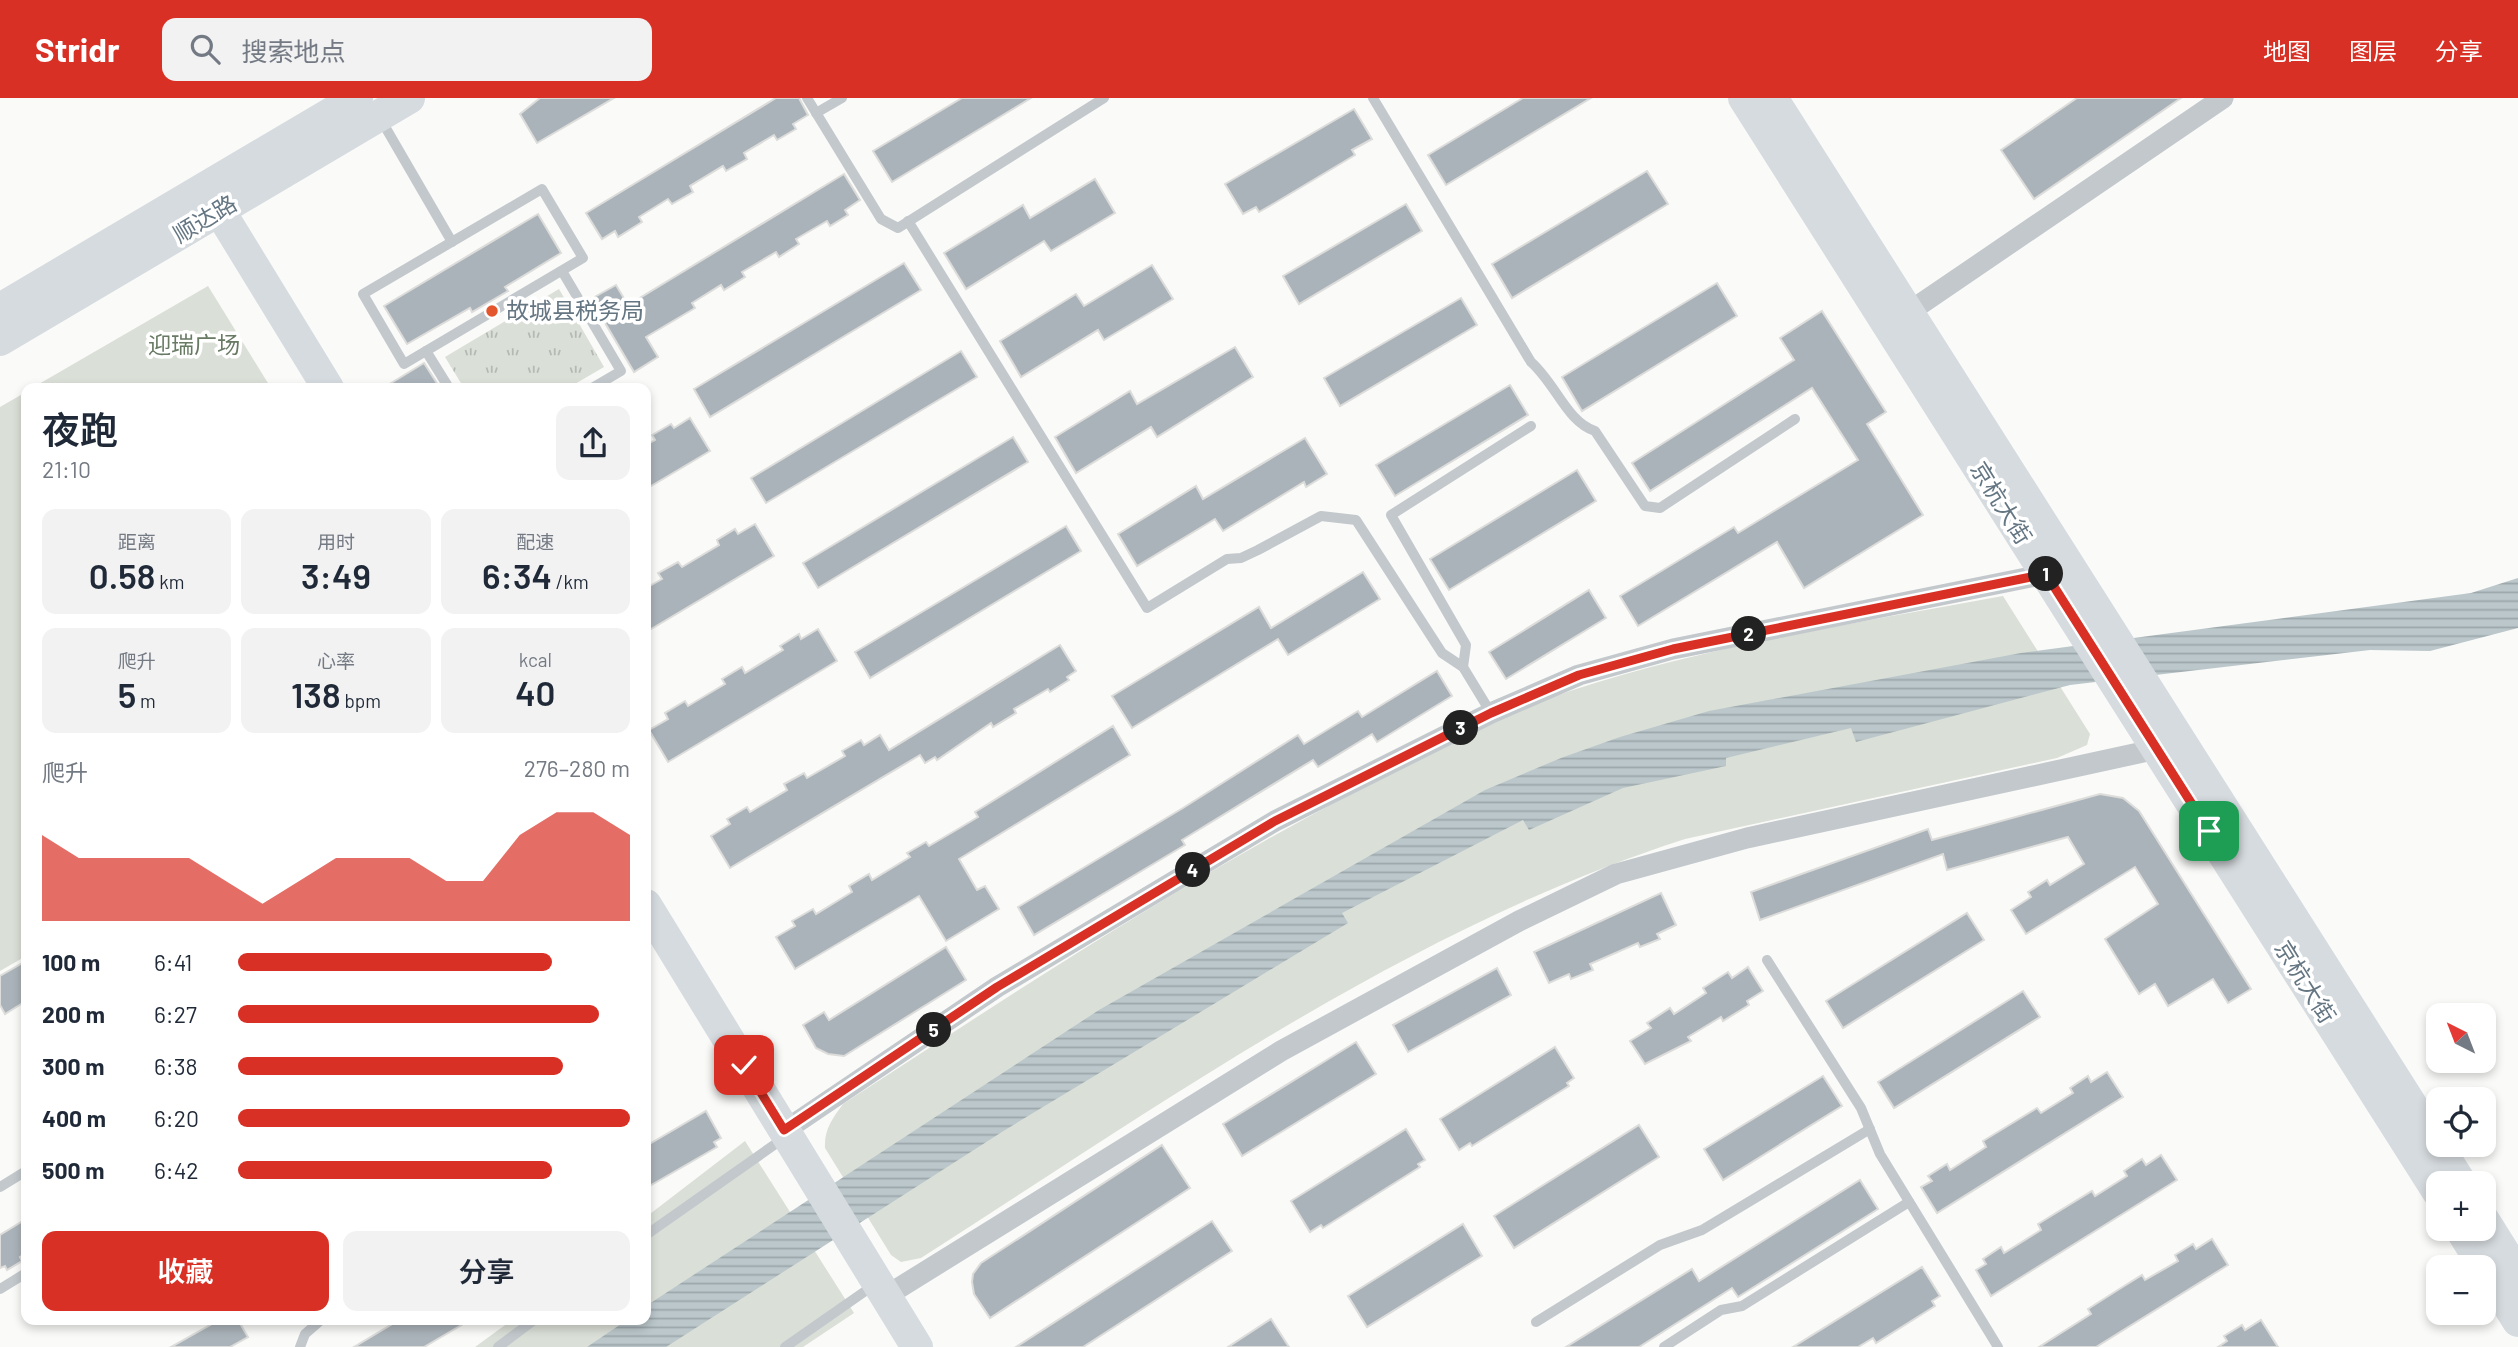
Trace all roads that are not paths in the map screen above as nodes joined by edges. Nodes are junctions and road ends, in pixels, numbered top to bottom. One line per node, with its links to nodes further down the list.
1 (409, 98): 9 (main road, 顺达路)
2 (807, 98): 10 (lane)
3 (842, 98): 10 (lane)
4 (1104, 98): 12 (lane)
5 (1373, 98): 22 (lane)
6 (1744, 98): 24 (main road, 京杭大街)
7 (1772, 98): 16 (main road, 京杭大街)
8 (2223, 98): 16 (street)
9 (368, 107): 11 (main road, 顺达路); 13 (lane)
10 (817, 113): 12 (lane)
11 (212, 199): 15 (main road, 顺达路); 17 (main road, 顺达路); 19 (main road)
12 (908, 221): 25 (lane)
13 (452, 242): 14 (lane); 18 (lane)
14 (562, 271): 18 (lane); 21 (lane)
15 (0, 309)
16 (1909, 312): 32 (main road, 京杭大街)
17 (0, 340)
18 (426, 351): 20 (lane)
19 (325, 383)
20 (446, 383)
21 (601, 383)
22 (1795, 419)
23 (1531, 426): 25 (lane)
24 (2046, 574): 26 (street); 27 (main road, 京杭大街)
25 (1463, 667): 26 (lane)
26 (1491, 713): 31 (street)
27 (2157, 749): 33 (main road, 京杭大街); 43 (street)
28 (651, 917): 31 (main road)
29 (1767, 960): 30 (lane)
30 (1870, 1129): 36 (lane); 45 (lane)
31 (786, 1133): 37 (lane); 43 (main road)
32 (2453, 1171)
33 (2426, 1173)
34 (21, 1174): 35 (lane)
35 (0, 1187)
36 (1909, 1202): 52 (lane); 53 (lane)
37 (651, 1231)
38 (2496, 1240): 40 (main road)
39 (2468, 1241): 44 (main road)
40 (2518, 1275)
41 (21, 1276): 42 (lane)
42 (0, 1289)
43 (882, 1289): 50 (lane); 51 (main road)
44 (2518, 1321)
45 (1536, 1322)
46 (315, 1325): 48 (lane)
47 (527, 1325): 49 (lane)
48 (300, 1347)
49 (498, 1347)
50 (785, 1347)
51 (917, 1347)
52 (1664, 1347)
53 (1998, 1347)

